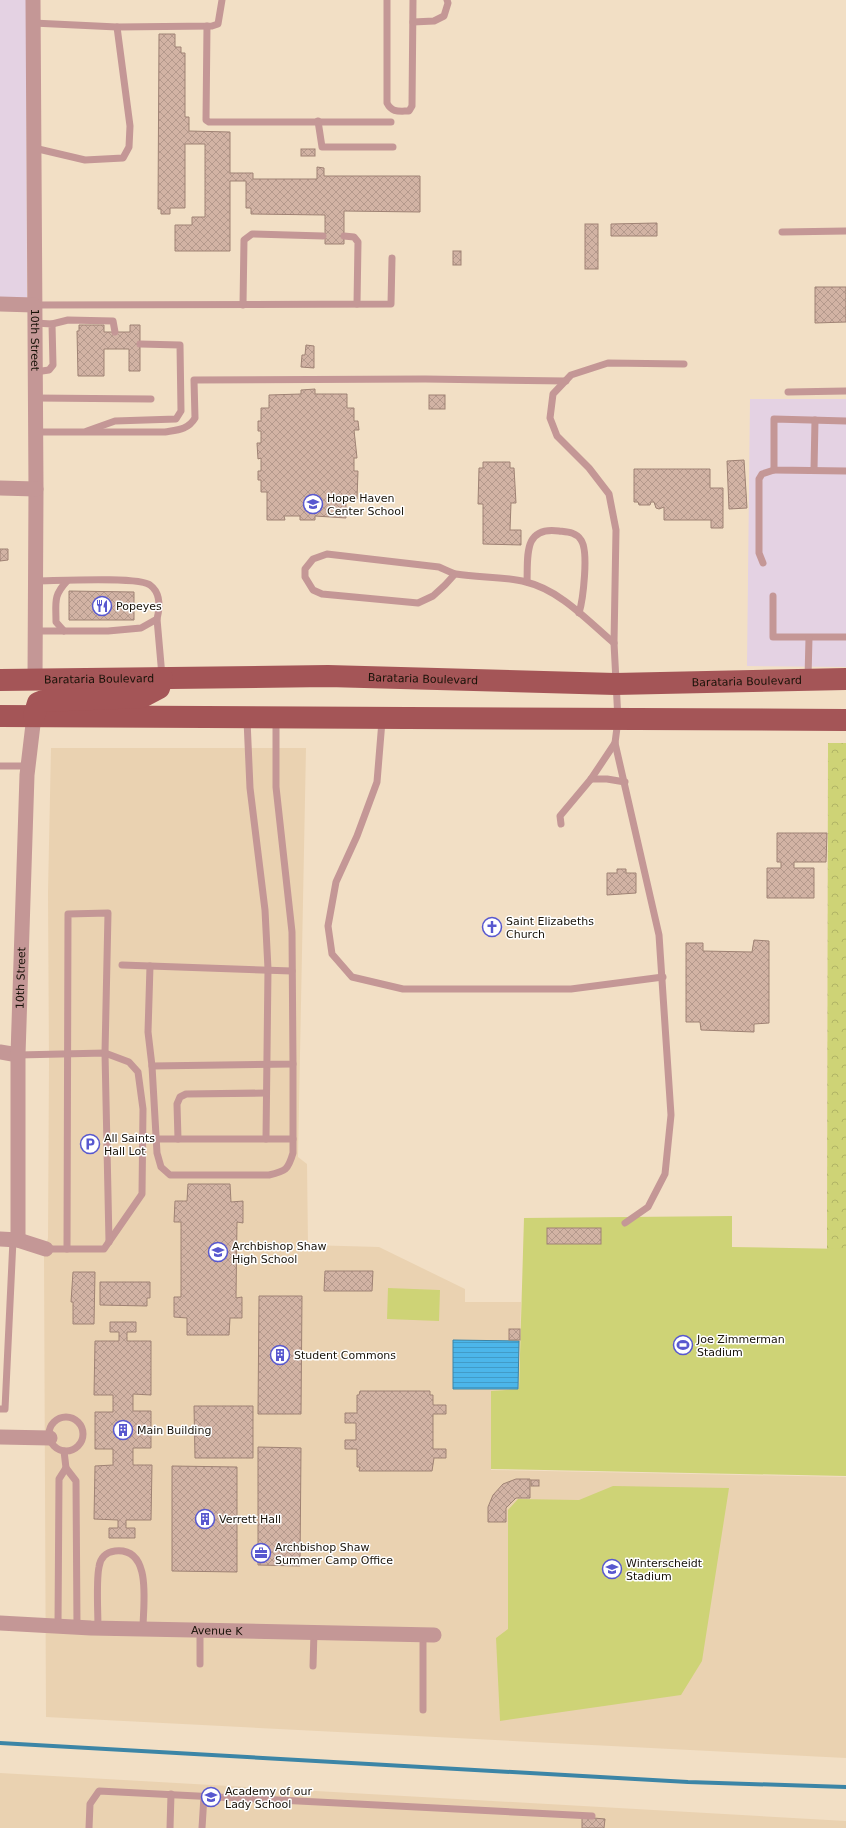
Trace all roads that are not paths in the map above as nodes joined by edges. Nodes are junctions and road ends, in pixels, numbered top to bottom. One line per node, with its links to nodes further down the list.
1 (33, 0): 7 (street, 10th Street)
2 (222, 0): 8 (lane)
3 (387, 0): 6 (lane)
4 (413, 0): 6 (lane)
5 (447, 0): 6 (lane)
6 (413, 22)
7 (33, 23): 9 (lane); 12 (street, 10th Street)
8 (207, 26): 9 (lane); 10 (lane)
9 (117, 27): 12 (lane)
10 (318, 121): 11 (lane); 13 (lane)
11 (391, 122)
12 (34, 148): 22 (street, 10th Street)
13 (393, 148)
14 (846, 231): 15 (lane)
15 (782, 232)
16 (323, 236): 20 (lane)
17 (344, 236): 21 (lane)
18 (392, 258): 21 (lane)
19 (0, 304): 22 (street)
20 (243, 304): 21 (lane); 22 (lane)
21 (357, 304)
22 (34, 305): 23 (street, 10th Street)
23 (35, 323): 24 (lane); 28 (street, 10th Street)
24 (52, 324): 25 (lane); 28 (lane)
25 (115, 332)
26 (140, 344): 37 (lane)
27 (684, 364): 29 (lane)
28 (34, 372): 32 (street, 10th Street)
29 (566, 380): 37 (lane); 55 (lane)
30 (846, 391): 31 (lane)
31 (788, 392)
32 (35, 398): 33 (lane); 36 (street, 10th Street)
33 (151, 398)
34 (815, 420): 35 (lane); 38 (lane); 39 (lane)
35 (846, 421)
36 (35, 432): 37 (lane); 42 (street, 10th Street)
37 (81, 433)
38 (774, 470): 39 (lane); 43 (lane)
39 (814, 470): 40 (lane)
40 (846, 471)
41 (0, 488): 42 (street)
42 (36, 488): 45 (street, 10th Street)
43 (763, 563)
44 (455, 574): 44 (lane); 47 (lane)
45 (35, 581): 46 (lane); 51 (street, 10th Street)
46 (67, 581): 50 (lane); 52 (lane)
47 (527, 582): 49 (lane); 49 (lane)
48 (774, 596): 54 (lane)
49 (579, 613): 55 (lane)
50 (158, 619): 52 (lane); 56 (lane)
51 (35, 630): 52 (lane); 59 (street, 10th Street)
52 (64, 631)
53 (846, 637): 54 (lane)
54 (808, 638): 60 (lane)
55 (614, 643): 61 (lane)
56 (162, 678): 59 (main road, Barataria Boulevard); 61 (main road, Barataria Boulevard); 64 (main road)
57 (846, 679): 60 (main road, Barataria Boulevard)
58 (0, 680): 59 (main road, Barataria Boulevard)
59 (35, 680): 62 (main road)
60 (808, 680): 61 (main road, Barataria Boulevard)
61 (615, 684): 68 (lane)
62 (0, 703)
63 (0, 716): 64 (main road)
64 (34, 716): 65 (main road); 72 (street, 10th Street)
65 (247, 718): 66 (main road); 78 (lane)
66 (276, 718): 67 (main road); 79 (lane)
67 (382, 719): 68 (main road); 80 (lane)
68 (618, 720): 69 (main road); 70 (lane)
69 (846, 720)
70 (615, 743): 73 (lane); 74 (lane)
71 (0, 766): 72 (lane)
72 (28, 766): 84 (street, 10th Street)
73 (591, 779): 74 (lane); 75 (lane)
74 (625, 782): 80 (lane)
75 (561, 824)
76 (122, 966): 77 (lane)
77 (150, 966): 78 (lane); 87 (lane)
78 (268, 969): 79 (lane); 86 (lane)
79 (292, 971): 85 (lane)
80 (663, 977): 93 (lane)
81 (0, 1052): 84 (street)
82 (105, 1053): 83 (lane); 83 (lane); 95 (lane); 95 (lane)
83 (67, 1054): 84 (lane); 97 (lane)
84 (18, 1055): 94 (street, 10th Street)
85 (293, 1064): 86 (lane); 92 (lane)
86 (267, 1065): 87 (lane); 88 (lane)
87 (152, 1066): 89 (lane)
88 (266, 1093): 90 (lane); 91 (lane)
89 (156, 1139): 90 (lane); 92 (lane)
90 (178, 1139): 91 (lane)
91 (266, 1139): 92 (lane)
92 (293, 1139)
93 (625, 1223)
94 (11, 1240): 96 (street); 98 (lane)
95 (109, 1242): 97 (lane)
96 (46, 1249): 97 (lane)
97 (67, 1249)
98 (0, 1409)
99 (0, 1437): 100 (street)
100 (50, 1438): 101 (lane); 101 (lane)
101 (64, 1451): 102 (lane)
102 (66, 1468): 104 (lane); 105 (lane)
103 (0, 1623): 104 (street, Avenue K)
104 (58, 1626): 105 (street, Avenue K)
105 (77, 1627): 106 (street, Avenue K)
106 (98, 1628): 107 (street, Avenue K); 107 (lane)
107 (144, 1628): 108 (street, Avenue K)
108 (200, 1629): 109 (street, Avenue K); 111 (lane)
109 (314, 1632): 110 (street, Avenue K); 112 (lane)
110 (428, 1635): 113 (lane)
111 (200, 1664)
112 (313, 1666)
113 (423, 1710)
114 (171, 1794): 115 (lane); 117 (lane); 118 (lane)
115 (204, 1796): 116 (lane); 119 (lane)
116 (592, 1816)
117 (89, 1828)
118 (170, 1828)
119 (202, 1828)

